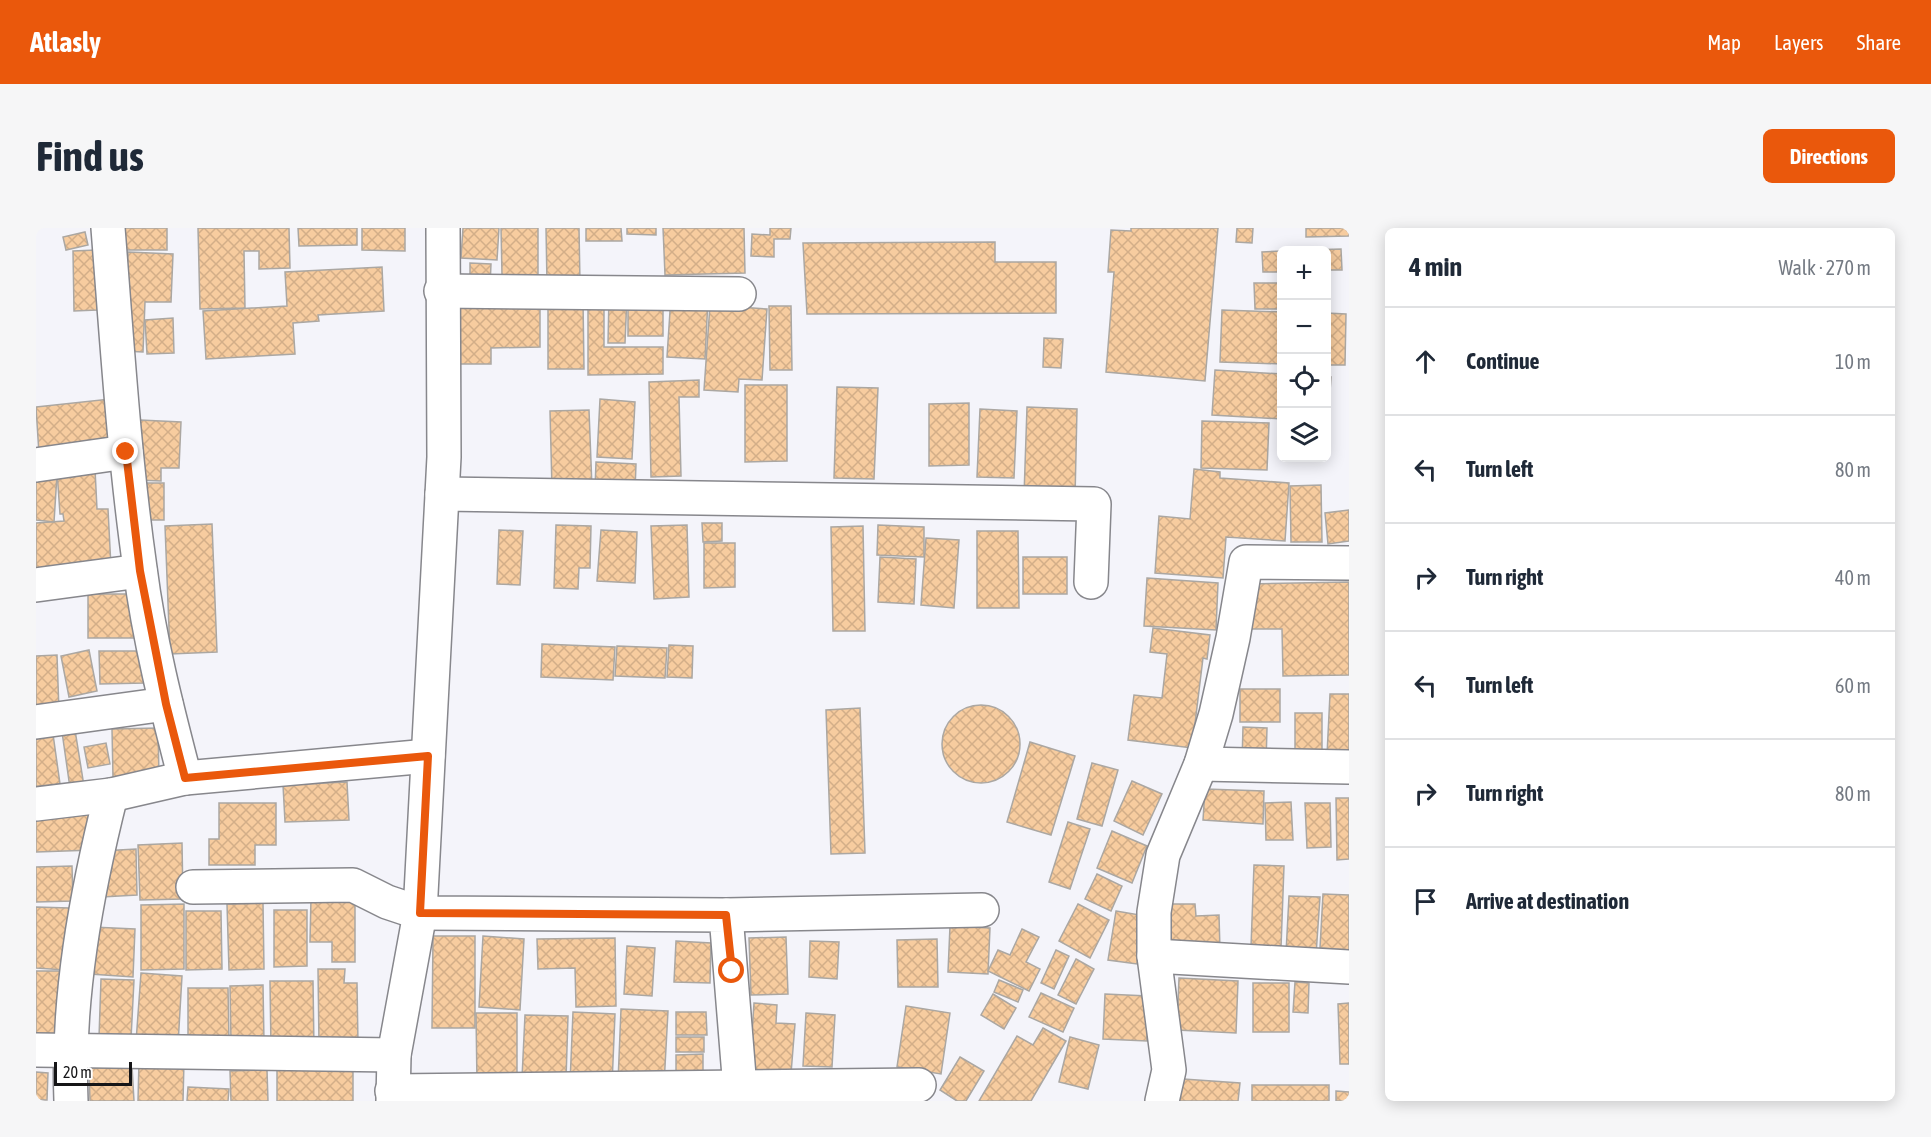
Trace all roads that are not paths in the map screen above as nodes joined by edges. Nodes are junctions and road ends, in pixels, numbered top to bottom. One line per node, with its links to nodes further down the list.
1 (108, 228): 5 (street)
2 (443, 228): 3 (street)
3 (441, 291): 4 (street); 7 (street)
4 (739, 294)
5 (126, 452): 6 (street); 9 (street)
6 (36, 465)
7 (442, 494): 10 (street); 14 (street)
8 (1349, 563): 15 (street)
9 (140, 571): 11 (street); 12 (street)
10 (1091, 582)
11 (36, 585)
12 (166, 704): 13 (street); 17 (street)
13 (36, 722)
14 (428, 756): 17 (street); 22 (street)
15 (1201, 764): 16 (street); 24 (street)
16 (1349, 767)
17 (185, 778): 18 (street)
18 (111, 795): 19 (street); 26 (street)
19 (36, 804)
20 (193, 887): 22 (street)
21 (982, 910): 23 (street)
22 (420, 913): 23 (street); 28 (street)
23 (726, 915): 30 (street)
24 (1154, 956): 25 (street); 33 (street)
25 (1349, 967)
26 (69, 1049): 27 (street); 28 (street); 32 (street)
27 (36, 1050)
28 (394, 1054): 31 (street)
29 (919, 1085): 30 (street)
30 (741, 1095): 31 (street)
31 (392, 1096)
32 (71, 1101)
33 (1162, 1101)

